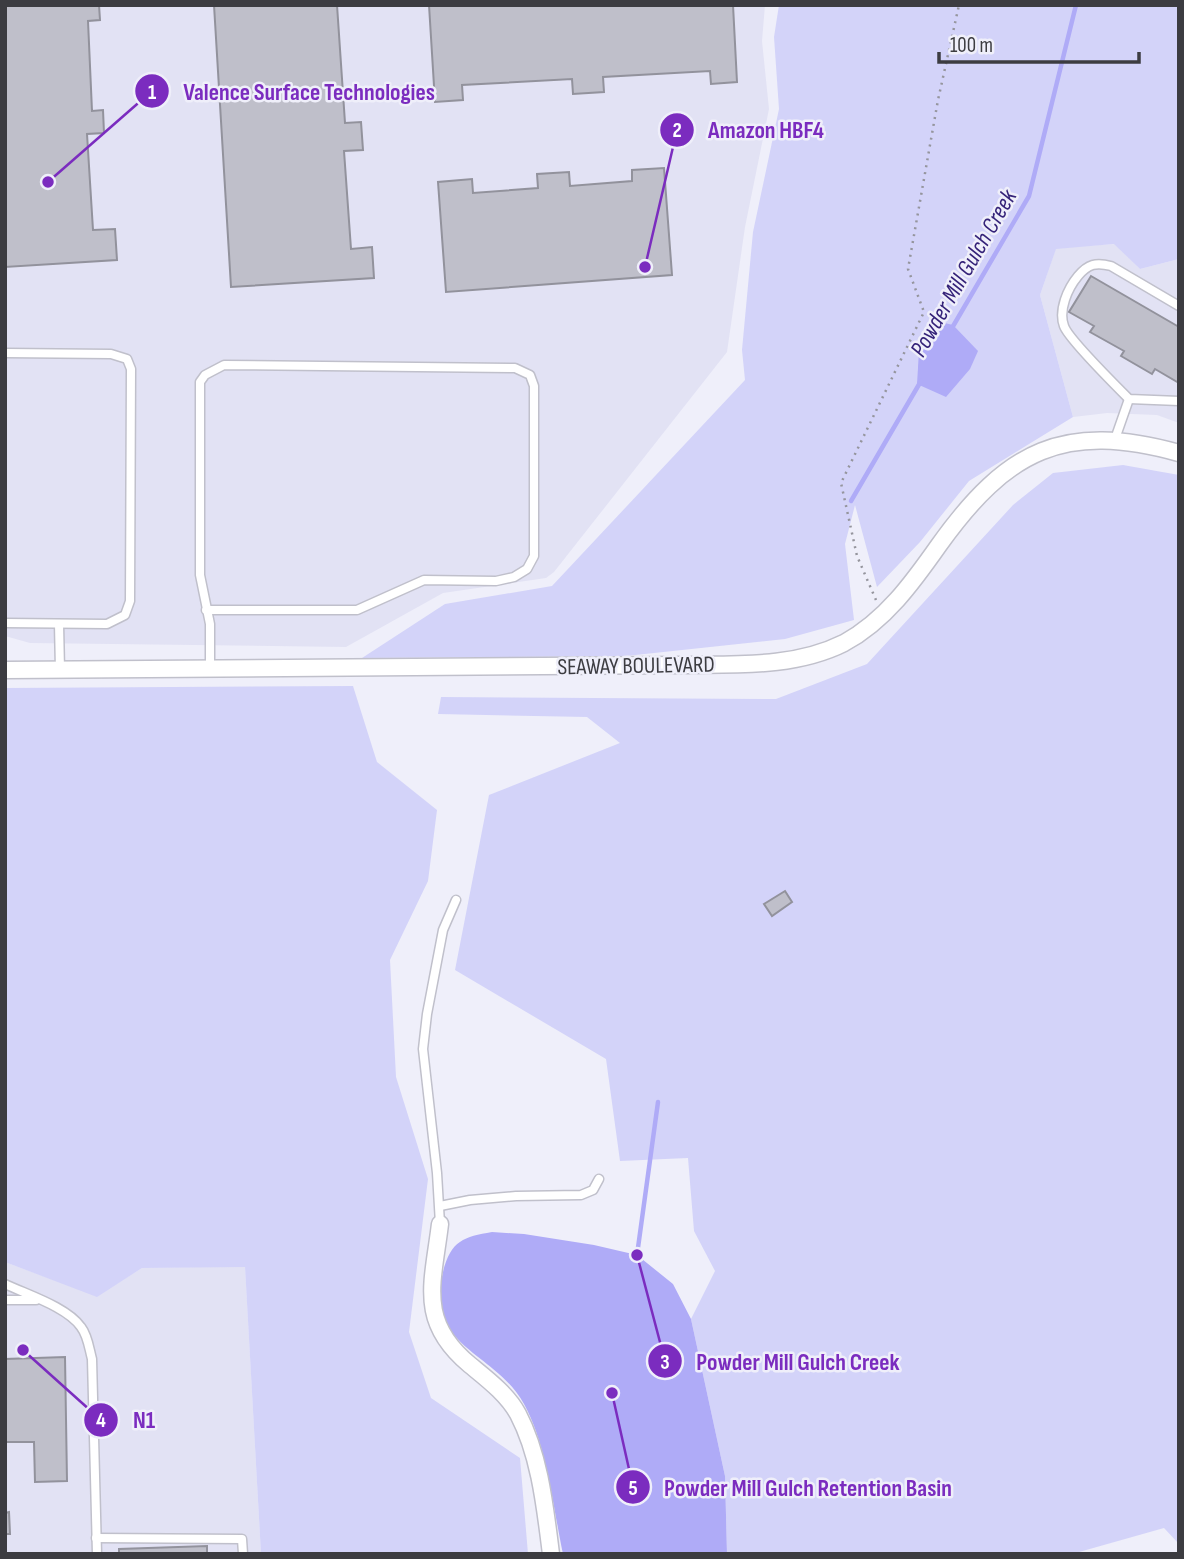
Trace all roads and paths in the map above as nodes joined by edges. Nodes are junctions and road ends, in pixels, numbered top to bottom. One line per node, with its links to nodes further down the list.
1 (959, 5): 9 (path)
2 (1179, 306): 4 (lane)
3 (5, 353): 11 (lane)
4 (1129, 399): 5 (lane); 6 (lane)
5 (1179, 401)
6 (1115, 439): 7 (street, SEAWAY BOULEVARD); 9 (street, SEAWAY BOULEVARD)
7 (1179, 453)
8 (206, 610): 8 (lane); 12 (lane)
9 (882, 614): 12 (street, SEAWAY BOULEVARD)
10 (5, 623): 11 (lane)
11 (59, 624): 14 (lane)
12 (210, 668): 14 (street, SEAWAY BOULEVARD)
13 (5, 670): 14 (street, SEAWAY BOULEVARD)
14 (60, 670)
15 (456, 900): 17 (lane)
16 (599, 1179): 17 (lane)
17 (440, 1206): 18 (lane)
18 (440, 1224): 25 (street)
19 (5, 1284): 21 (lane)
20 (5, 1300): 21 (lane)
21 (39, 1300): 22 (lane)
22 (96, 1538): 23 (lane); 24 (lane)
23 (97, 1554)
24 (243, 1554)
25 (551, 1554)

